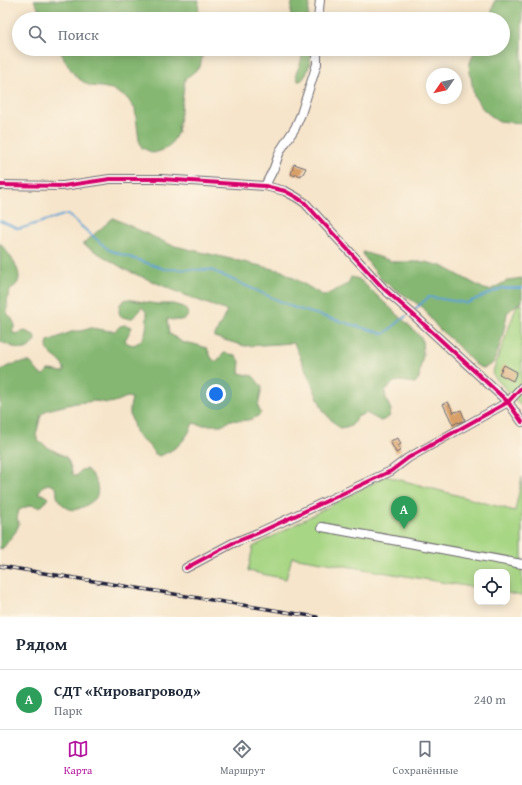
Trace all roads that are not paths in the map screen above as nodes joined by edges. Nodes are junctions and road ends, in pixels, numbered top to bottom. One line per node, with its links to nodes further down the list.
1 (320, 0): 2 (street)
2 (319, 12)
3 (317, 56): 5 (street)
4 (0, 184): 5 (street)
5 (265, 186): 7 (street)
6 (522, 387): 7 (street)
7 (508, 402): 8 (street); 11 (street)
8 (522, 422)
9 (322, 527): 10 (street)
10 (522, 564)
11 (186, 568)

